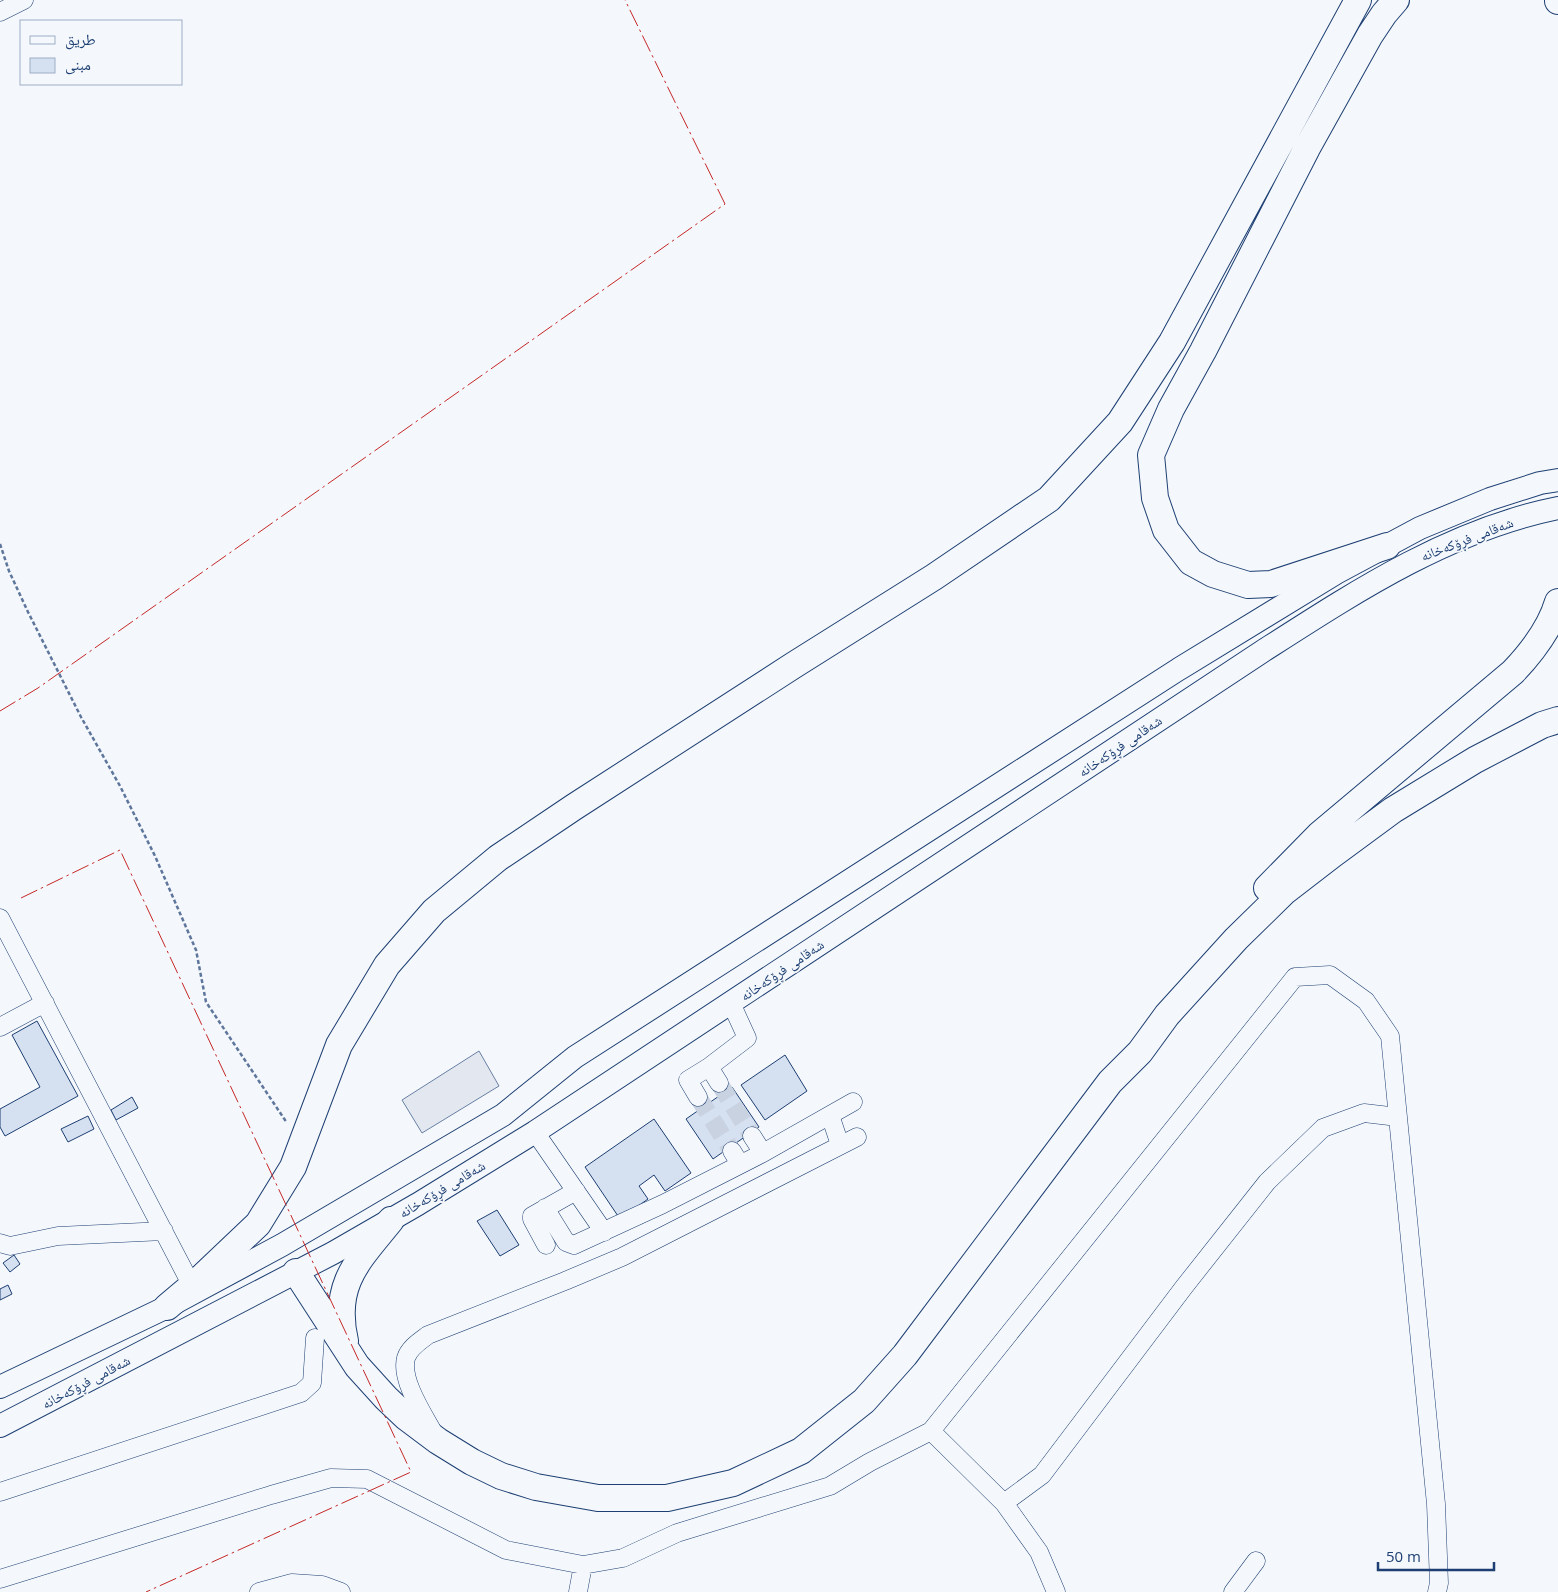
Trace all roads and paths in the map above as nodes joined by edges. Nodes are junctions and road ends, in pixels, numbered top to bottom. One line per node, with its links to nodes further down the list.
1 (24, 0): 4 (street)
2 (1358, 0): 38 (highway)
3 (1396, 0): 8 (highway)
4 (0, 12)
5 (1549, 482): 8 (main road, شەقامی فڕۆکەخانە)
6 (1550, 510): 12 (main road, شەقامی فڕۆکەخانە)
7 (0, 544): 23 (path)
8 (1387, 546): 21 (main road, شەقامی فڕۆکەخانە)
9 (1558, 602): 16 (highway)
10 (1556, 721): 16 (highway)
11 (0, 918): 13 (street)
12 (731, 1003): 15 (street); 26 (main road, شەقامی فڕۆکەخانە)
13 (45, 1004): 14 (street); 32 (street)
14 (0, 1027)
15 (708, 1067): 17 (street); 18 (street)
16 (1110, 1082): 45 (highway)
17 (719, 1084)
18 (698, 1097)
19 (853, 1102): 20 (street)
20 (830, 1115): 27 (street); 28 (street)
21 (503, 1116): 26 (main road); 36 (main road, شەقامی فڕۆکەخانە)
22 (1398, 1116): 44 (street); 47 (street); 56 (street)
23 (288, 1125)
24 (752, 1136): 28 (street)
25 (857, 1136): 27 (street)
26 (527, 1137): 29 (street); 31 (main road, شەقامی فڕۆکەخانە)
27 (840, 1145): 45 (street)
28 (763, 1153): 33 (street)
29 (576, 1192): 30 (street); 33 (street)
30 (545, 1208): 33 (street); 35 (street)
31 (391, 1220): 37 (main road, شەقامی فڕۆکەخانە); 41 (highway)
32 (164, 1231): 34 (street); 38 (street)
33 (604, 1232)
34 (0, 1243)
35 (546, 1245)
36 (282, 1246): 37 (main road); 39 (main road, شەقامی فڕۆکەخانە)
37 (296, 1272): 41 (highway); 43 (main road, شەقامی فڕۆکەخانە)
38 (192, 1286): 39 (highway)
39 (167, 1307): 42 (main road, شەقامی فڕۆکەخانە)
40 (315, 1338): 46 (street)
41 (348, 1352): 45 (highway)
42 (0, 1387)
43 (0, 1426)
44 (931, 1431): 47 (street); 49 (street)
45 (438, 1441)
46 (0, 1492)
47 (1004, 1503): 54 (street)
48 (1256, 1561): 55 (street)
49 (583, 1565): 50 (street); 53 (street)
50 (0, 1579)
51 (259, 1592): 52 (street)
52 (340, 1592)
53 (578, 1592)
54 (1056, 1592)
55 (1233, 1592)
56 (1437, 1592)

